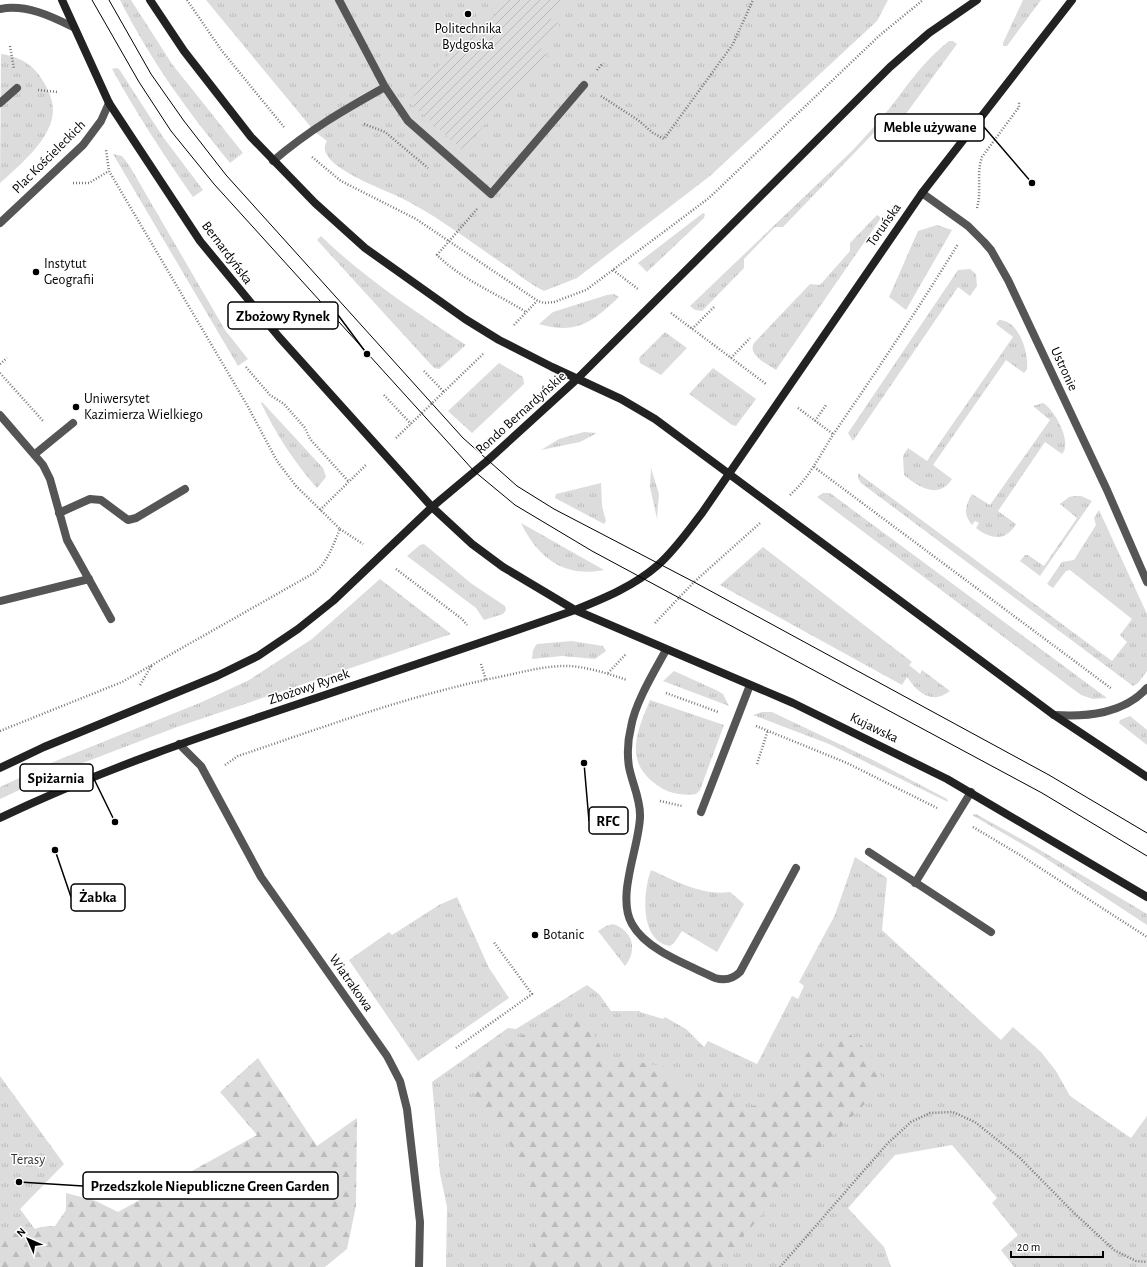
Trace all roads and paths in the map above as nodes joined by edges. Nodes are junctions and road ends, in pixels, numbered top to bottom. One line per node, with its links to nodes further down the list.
1 (62, 0): 10 (main road, Bernardyńska)
2 (150, 0): 22 (main road)
3 (187, 0): 18 (path)
4 (339, 0): 12 (street)
5 (753, 0): 11 (path)
6 (923, 0): 33 (path)
7 (978, 0): 49 (main road)
8 (1072, 0): 25 (main road, Toruńska)
9 (0, 9): 10 (street)
10 (73, 27): 15 (main road, Bernardyńska)
11 (584, 85): 12 (street)
12 (385, 87): 22 (street)
13 (17, 88): 14 (street)
14 (0, 103)
15 (109, 103): 30 (street, Plac Kościeleckich); 69 (main road, Bernardyńska)
16 (1020, 107): 28 (path)
17 (358, 123): 23 (path)
18 (285, 128)
19 (316, 152): 21 (path)
20 (308, 154): 21 (path)
21 (313, 158): 31 (path)
22 (273, 161): 49 (main road)
23 (431, 171)
24 (89, 183): 70 (path)
25 (922, 193): 64 (main road, Toruńska); 77 (street, Ustronie)
26 (471, 206): 27 (path)
27 (476, 211)
28 (976, 211)
29 (473, 214): 31 (path)
30 (0, 223)
31 (449, 241): 35 (path); 37 (path)
32 (958, 243): 60 (path)
33 (613, 270): 34 (path); 35 (path)
34 (636, 287)
35 (538, 301): 37 (path)
36 (715, 306): 40 (path)
37 (526, 312): 39 (path)
38 (676, 317): 40 (path)
39 (521, 318)
40 (692, 329): 44 (path)
41 (750, 338): 44 (path)
42 (486, 352): 51 (path)
43 (7, 358): 45 (path)
44 (731, 358): 50 (path)
45 (0, 364)
46 (246, 367): 66 (path)
47 (424, 371): 51 (path)
48 (0, 373): 61 (path)
49 (577, 379): 64 (main road, Rondo Bernardyńskie); 69 (main road, Rondo Bernardyńskie)
50 (768, 386)
51 (444, 392): 58 (path)
52 (384, 395): 58 (path)
53 (826, 405): 56 (path)
54 (0, 414): 62 (street)
55 (809, 416): 56 (path)
56 (815, 421): 60 (path)
57 (73, 423): 61 (street)
58 (410, 424): 59 (path)
59 (400, 434)
60 (833, 434): 63 (path)
61 (57, 436): 62 (street)
62 (35, 454): 71 (street)
63 (814, 467): 67 (path); 91 (path)
64 (730, 474): 79 (main road); 94 (main road)
65 (354, 477): 66 (path)
66 (349, 482): 70 (path)
67 (803, 483)
68 (185, 489): 71 (street)
69 (432, 507): 79 (main road); 100 (main road)
70 (320, 510): 72 (path)
71 (60, 513): 76 (street)
72 (340, 529): 74 (path); 96 (path)
73 (750, 531): 81 (path)
74 (361, 543)
75 (392, 566): 82 (path)
76 (89, 579): 78 (street); 80 (street)
77 (1147, 582)
78 (0, 601)
79 (575, 610): 83 (main road, Kujawska); 97 (main road, Zbożowy Rynek)
80 (112, 619)
81 (653, 626)
82 (469, 629)
83 (666, 650): 89 (main road, Kujawska); 103 (street)
84 (628, 652): 86 (path)
85 (480, 660): 87 (path)
86 (608, 673): 87 (path); 88 (path)
87 (486, 680): 99 (path)
88 (633, 682)
89 (750, 685): 102 (main road, Kujawska); 104 (street)
90 (1147, 688): 94 (street)
91 (1114, 690)
92 (662, 692): 93 (path)
93 (721, 713)
94 (1054, 715): 101 (main road)
95 (768, 730): 98 (path)
96 (0, 731)
97 (179, 744): 105 (main road, Zbożowy Rynek); 114 (street, Wiatrakowa)
98 (757, 764)
99 (225, 765)
100 (0, 768)
101 (1147, 776)
102 (970, 792): 108 (street); 109 (main road, Kujawska)
103 (637, 799): 104 (path); 107 (street)
104 (701, 812)
105 (0, 818)
106 (869, 852): 108 (street)
107 (796, 868)
108 (915, 883): 110 (street)
109 (1147, 897)
110 (991, 932)
111 (493, 941): 112 (path)
112 (456, 1048)
113 (1147, 1262): 115 (path)
114 (419, 1267)
115 (780, 1267)

